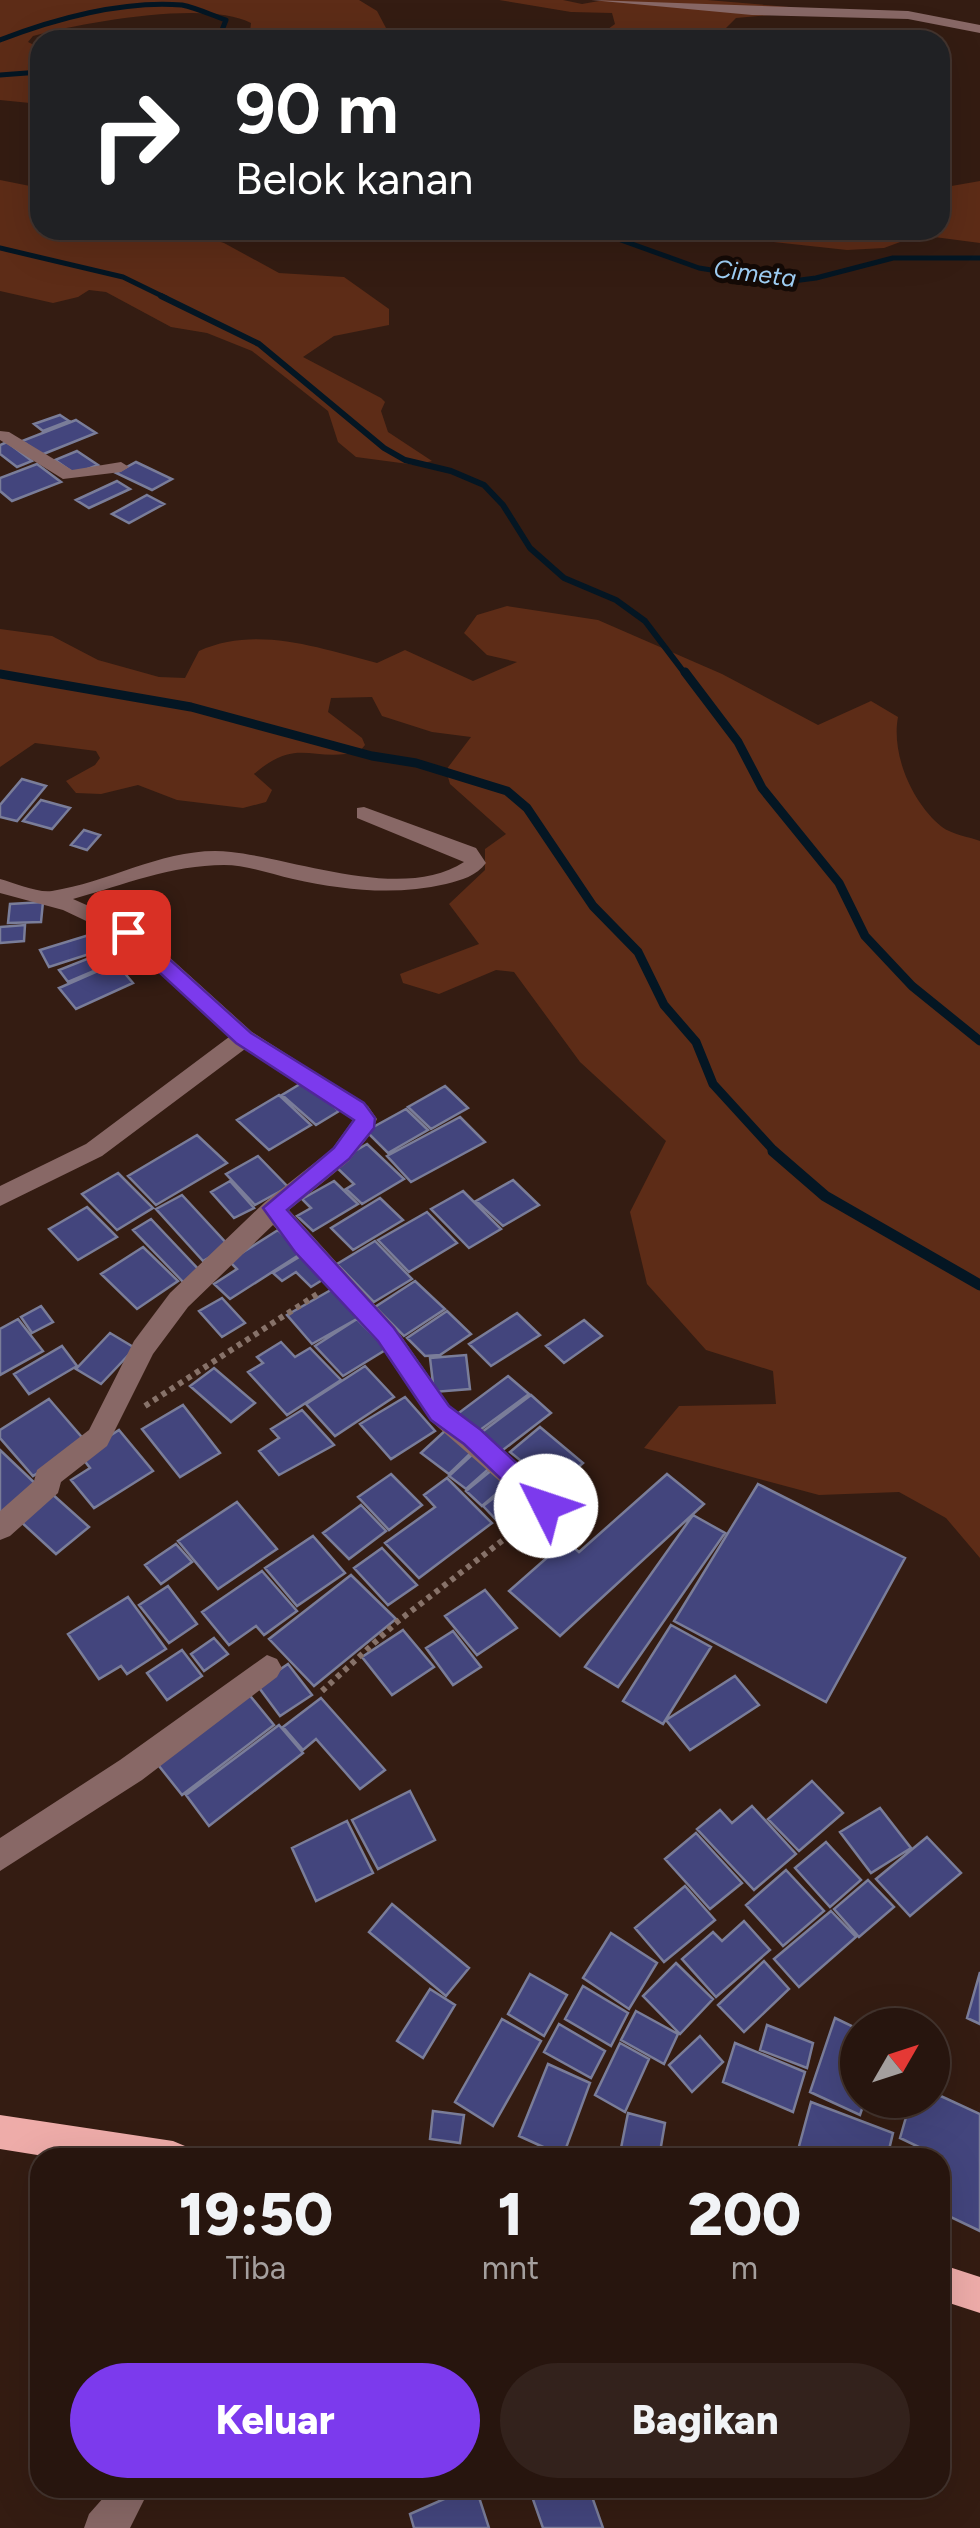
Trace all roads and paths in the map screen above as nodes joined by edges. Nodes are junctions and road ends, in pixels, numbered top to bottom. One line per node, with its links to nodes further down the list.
1 (597, 0): 2 (street)
2 (980, 28)
3 (1, 433): 4 (street)
4 (121, 467)
5 (364, 813): 7 (street)
6 (0, 886): 7 (street)
7 (47, 899): 8 (street)
8 (244, 1038): 9 (street); 10 (street)
9 (0, 1196)
10 (274, 1208): 11 (street); 12 (street)
11 (337, 1282): 12 (path); 13 (street)
12 (109, 1422): 14 (street)
13 (546, 1506): 16 (path)
14 (0, 1528)
15 (267, 1668): 17 (street)
16 (322, 1692)
17 (0, 1856)
18 (0, 2132): 19 (main road)
19 (106, 2148)
20 (950, 2285): 21 (main road)
21 (980, 2295)
22 (127, 2498): 23 (street)
23 (103, 2528)

